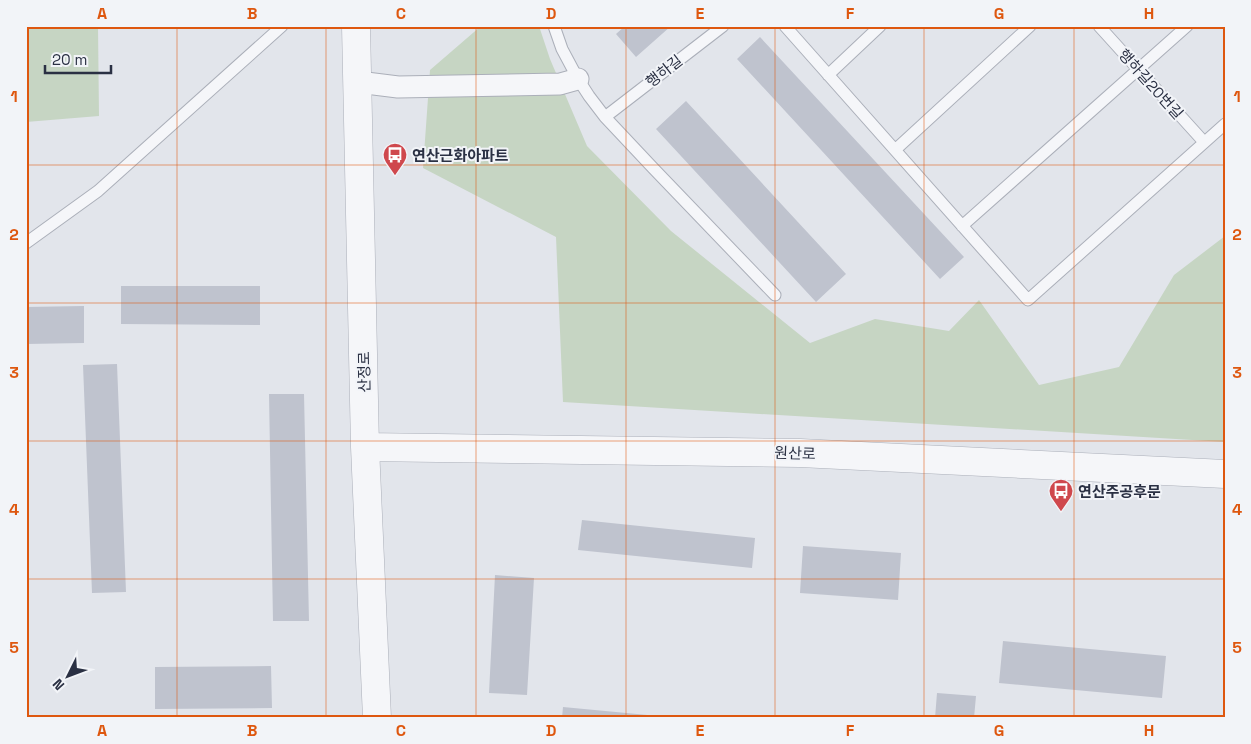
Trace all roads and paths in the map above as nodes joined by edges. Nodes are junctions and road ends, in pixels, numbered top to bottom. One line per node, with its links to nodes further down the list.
1 (282, 26): 19 (lane)
2 (356, 26): 13 (street, 산정로)
3 (554, 26): 12 (lane)
4 (723, 26): 14 (lane, 행하길)
5 (784, 26): 11 (lane)
6 (880, 26): 11 (lane)
7 (1030, 26): 17 (lane)
8 (1099, 26): 10 (lane, 행하길20번길)
9 (1186, 26): 10 (lane)
10 (1138, 70): 16 (lane, 행하길20번길); 18 (lane)
11 (828, 75): 17 (lane)
12 (578, 79): 13 (street); 14 (lane)
13 (358, 82): 21 (street, 산정로)
14 (605, 116): 20 (lane)
15 (1225, 124): 16 (lane)
16 (1204, 142): 18 (lane)
17 (895, 150): 18 (lane)
18 (962, 226)
19 (26, 243)
20 (776, 295)
21 (365, 447): 22 (street, 원산로); 23 (street, 산정로)
22 (1225, 474)
23 (377, 718)

